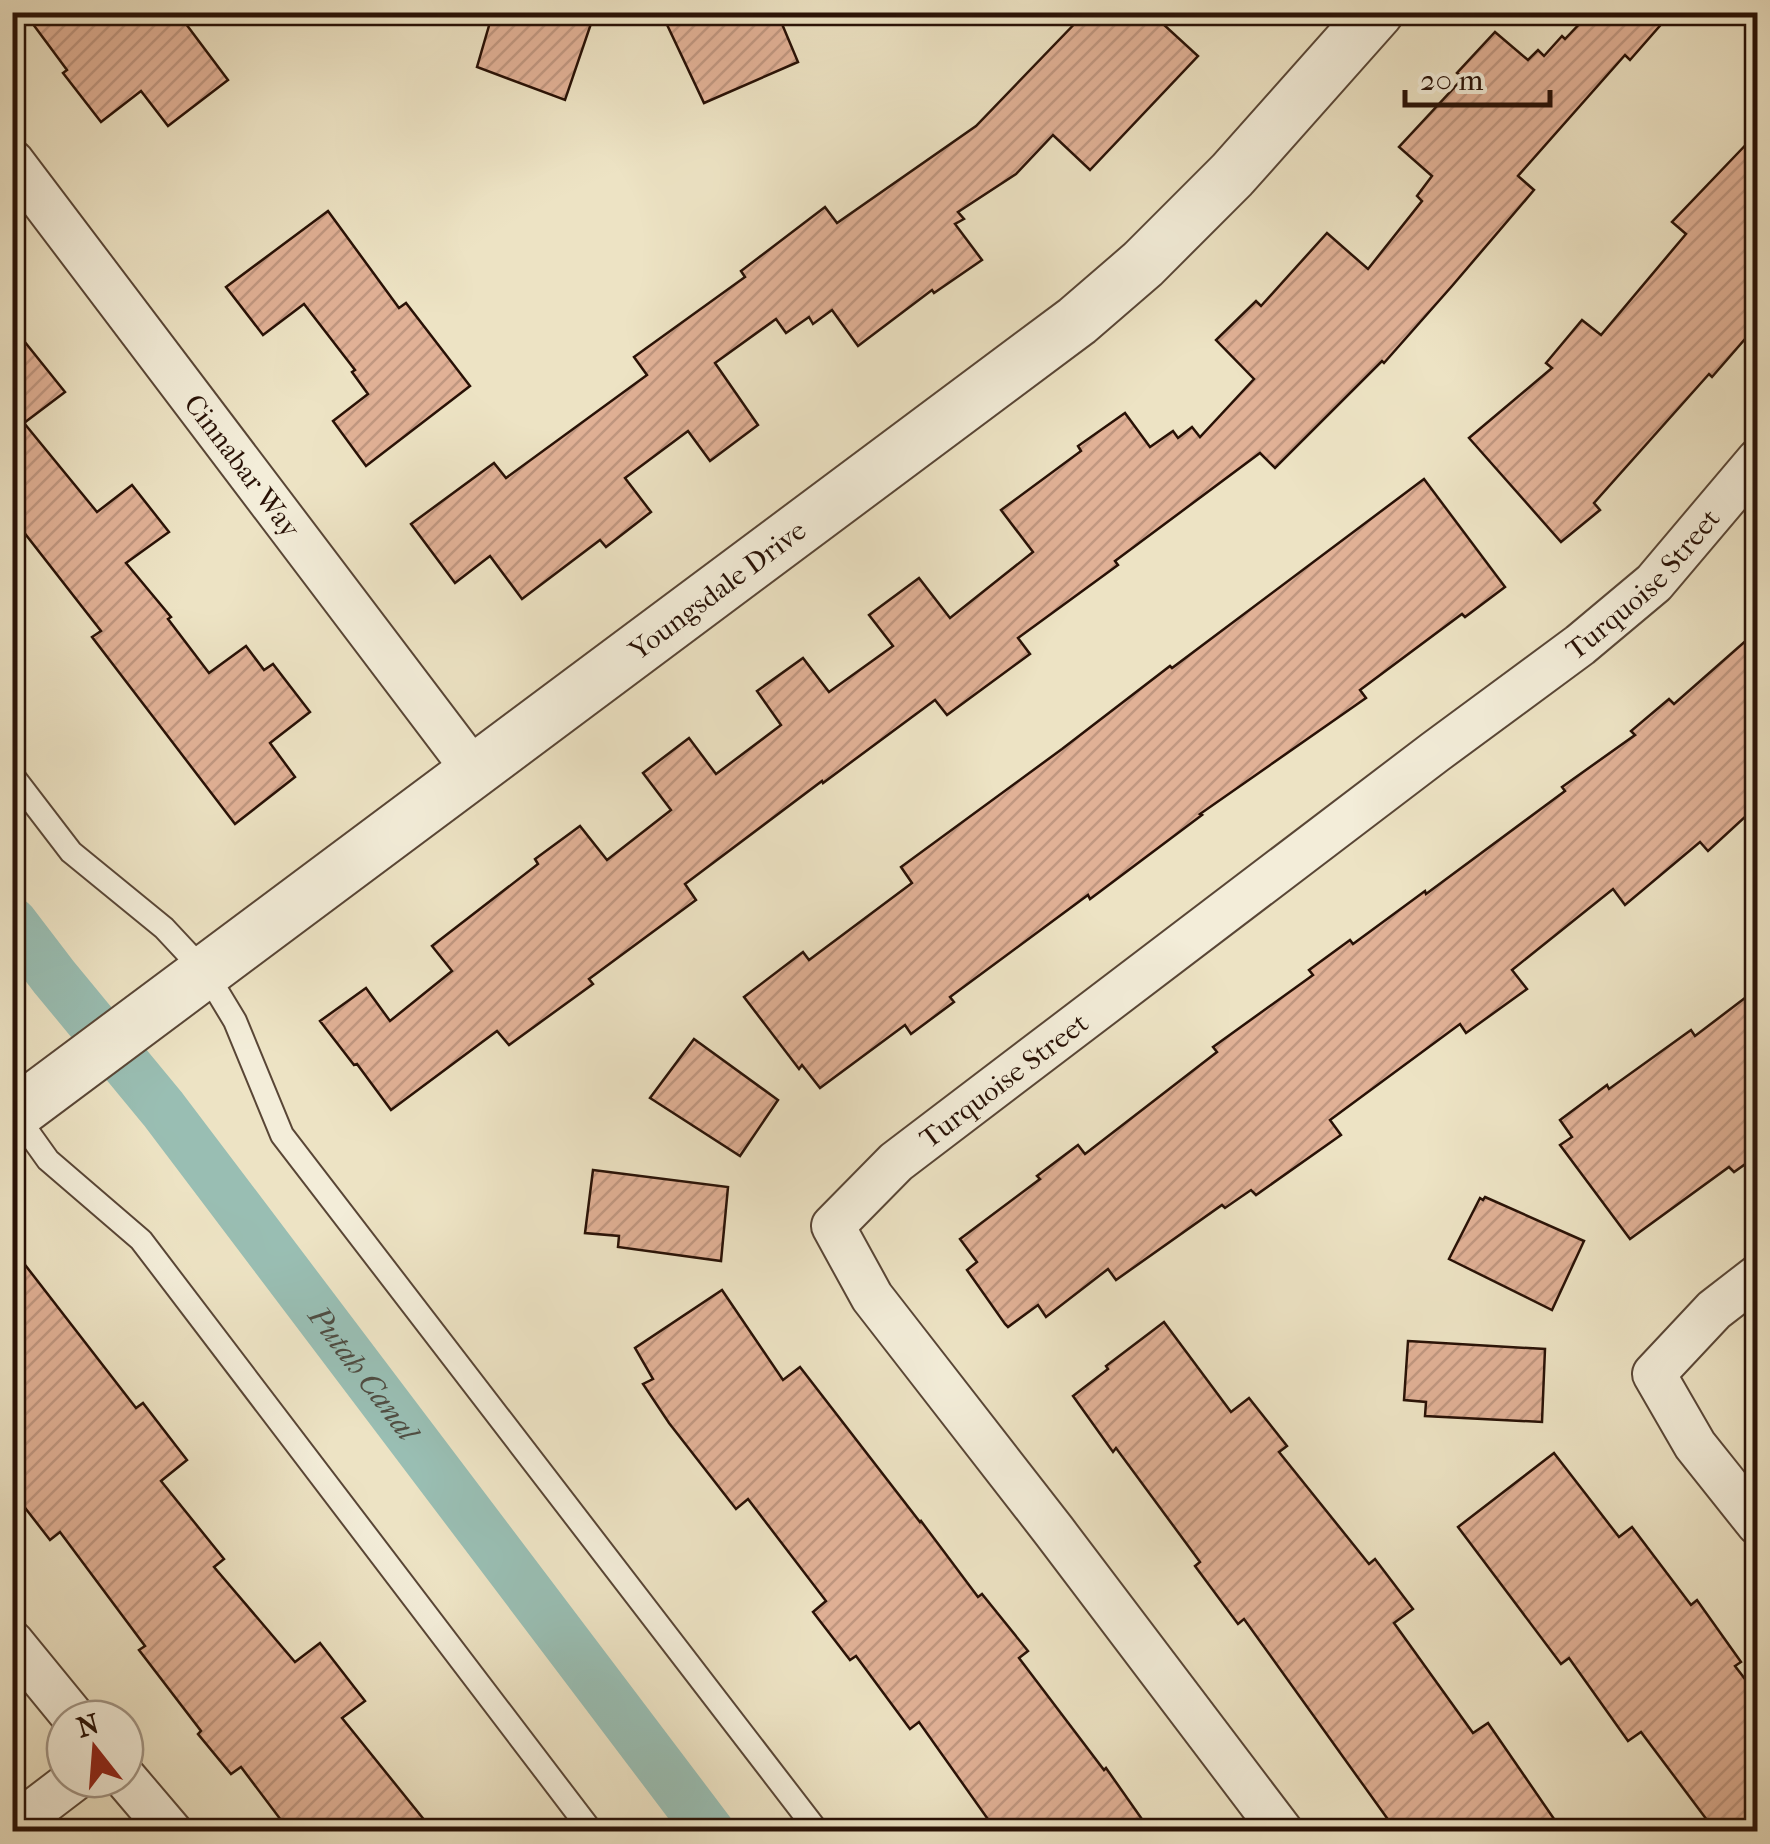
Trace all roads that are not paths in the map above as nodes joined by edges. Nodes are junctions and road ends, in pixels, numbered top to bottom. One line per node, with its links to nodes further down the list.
1 (1377, 12): 4 (street, Youngsdale Drive)
2 (12, 161): 4 (street, Cinnabar Way)
3 (1758, 460): 18 (street, Turquoise Street)
4 (474, 771): 6 (street, Youngsdale Drive)
5 (12, 775): 6 (lane)
6 (191, 984): 7 (street, Youngsdale Drive); 17 (lane)
7 (17, 1112): 16 (lane)
8 (1758, 1276): 9 (street)
9 (1758, 1524)
10 (12, 1642): 11 (street)
11 (59, 1699)
12 (48, 1799): 14 (street)
13 (143, 1799): 15 (street)
14 (12, 1827)
15 (171, 1832)
16 (592, 1832)
17 (818, 1832)
18 (1282, 1832)

